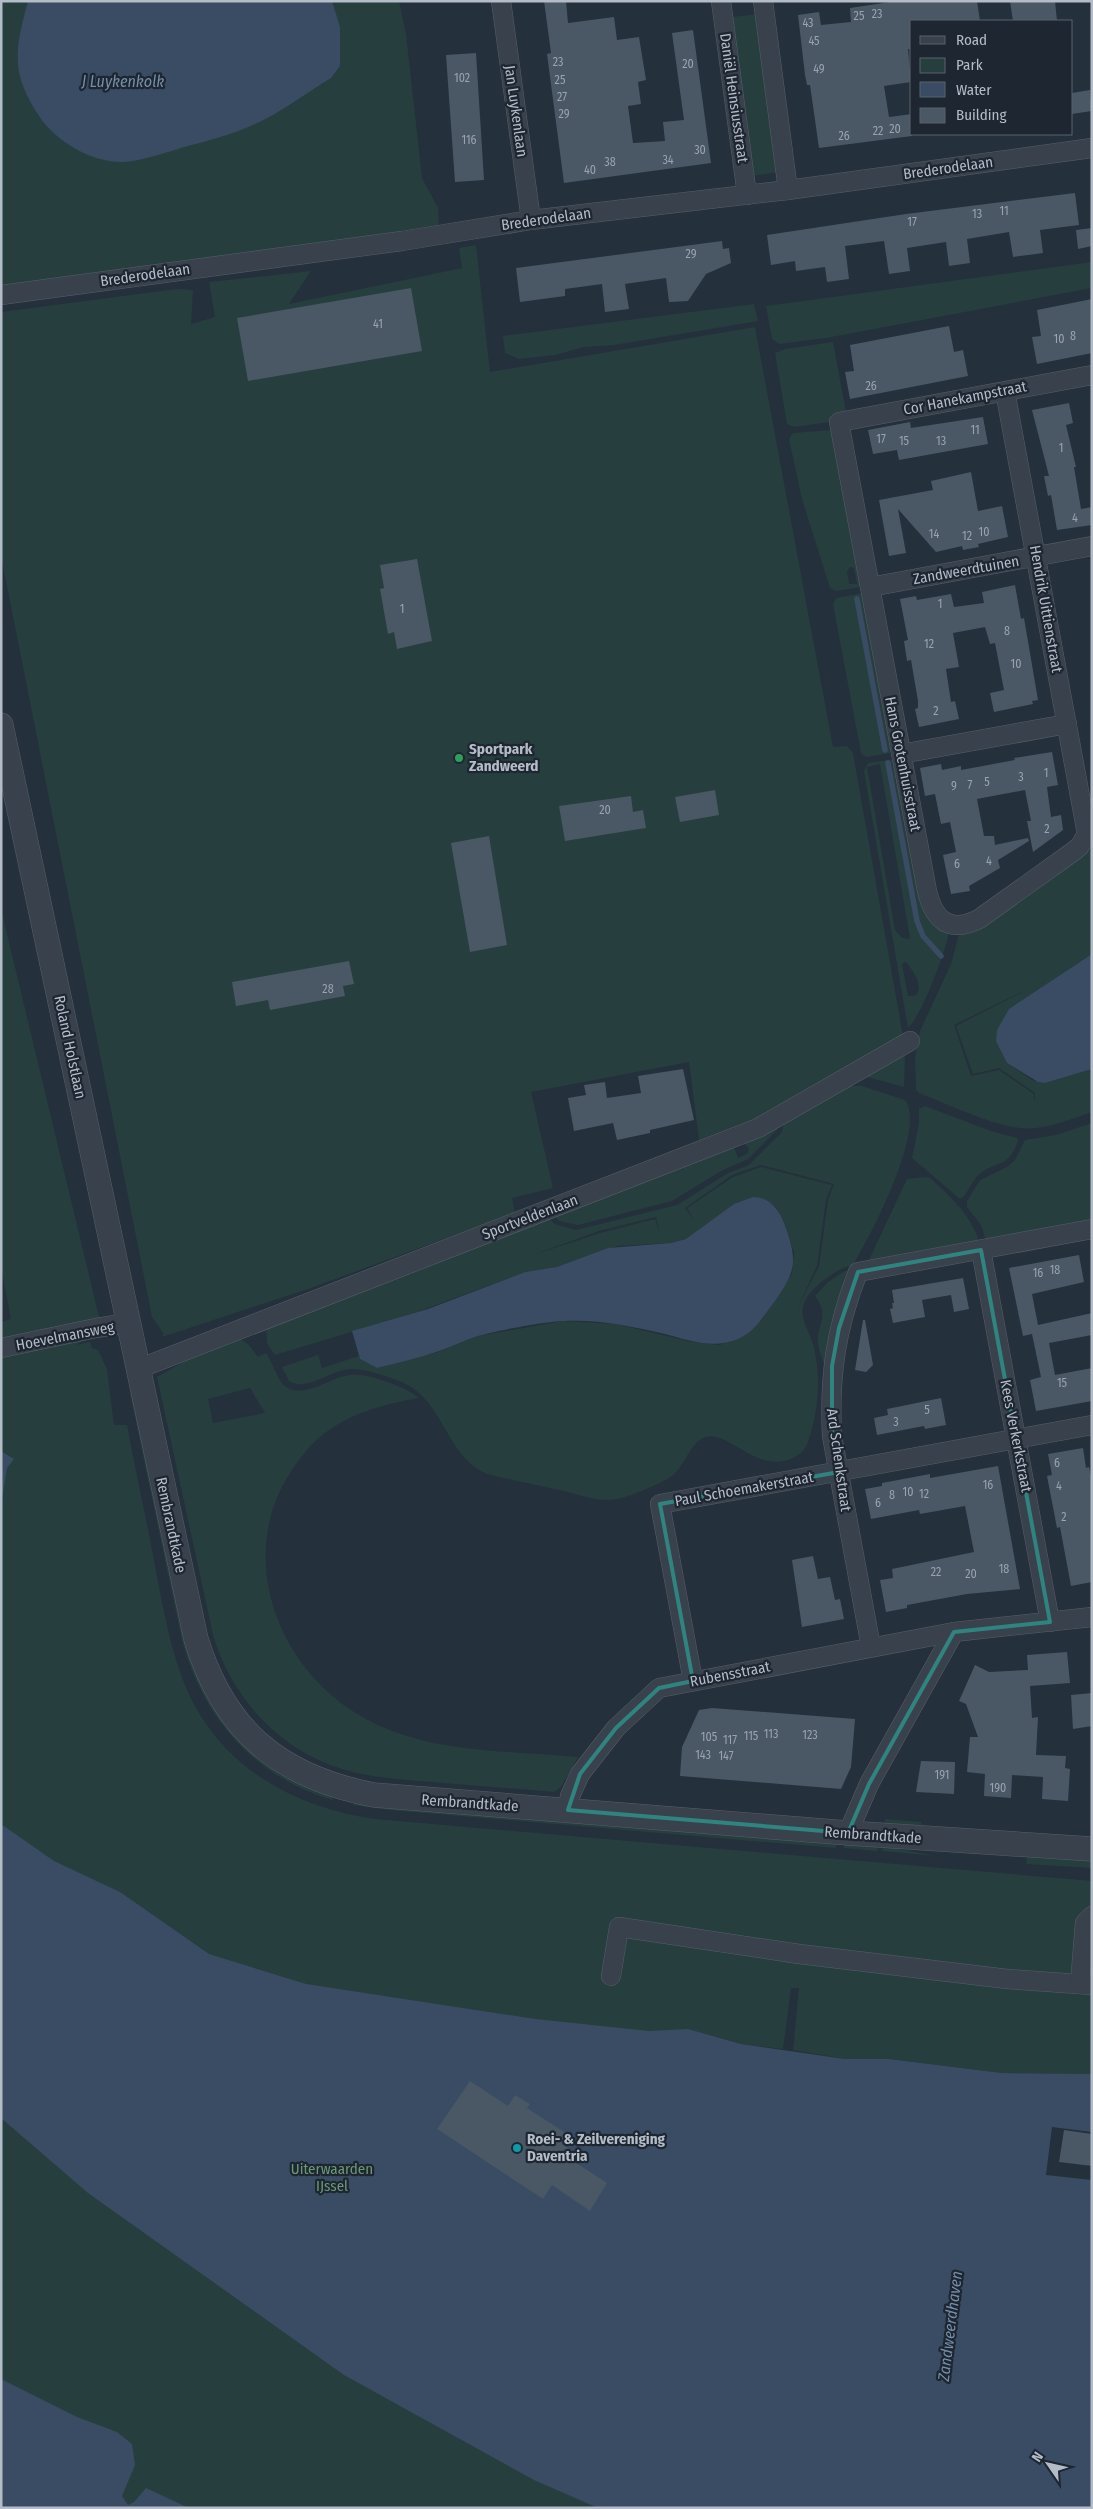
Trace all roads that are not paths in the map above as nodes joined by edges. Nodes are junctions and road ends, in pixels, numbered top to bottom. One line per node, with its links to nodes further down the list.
1 (501, 1): 7 (street, Jan Luykenlaan)
2 (721, 1): 6 (street, Daniël Heinsiusstraat)
3 (763, 1): 5 (street)
4 (1092, 148): 5 (street, Brederodelaan)
5 (788, 190): 6 (street, Brederodelaan)
6 (747, 195): 7 (street, Brederodelaan)
7 (531, 220): 8 (street, Brederodelaan)
8 (1, 296)
9 (1092, 374): 10 (street, Cor Hanekampstraat)
10 (1005, 391): 11 (street, Cor Hanekampstraat); 13 (street, Hendrik Uittienstraat)
11 (839, 422): 14 (street, Hans Grotenhuisstraat)
12 (1092, 546): 13 (street, Zandweerdtuinen)
13 (1036, 557): 14 (street, Zandweerdtuinen); 15 (street, Hendrik Uittienstraat)
14 (870, 587): 17 (street, Hans Grotenhuisstraat)
15 (1067, 724): 17 (street); 18 (street, Hendrik Uittienstraat)
16 (1, 725): 22 (street, Roland Holstlaan)
17 (901, 754): 18 (street, Hans Grotenhuisstraat)
18 (1087, 827)
19 (910, 1041): 24 (street, Sportveldenlaan)
20 (1092, 1229): 21 (street, Ard Schenkstraat)
21 (981, 1250): 26 (street, Kees Verkerkstraat); 27 (street, Ard Schenkstraat)
22 (128, 1324): 23 (street, Hoevelmansweg); 24 (street, Roland Holstlaan)
23 (1, 1348)
24 (138, 1369): 33 (street, Rembrandtkade)
25 (1092, 1425): 26 (street, Paul Schoemakerstraat)
26 (1017, 1439): 27 (street, Paul Schoemakerstraat); 29 (street, Kees Verkerkstraat)
27 (839, 1472): 31 (street, Ard Schenkstraat); 32 (street, Paul Schoemakerstraat)
28 (1092, 1617): 29 (street, Rubensstraat)
29 (1050, 1622): 30 (street, Rubensstraat)
30 (954, 1632): 31 (street, Rubensstraat); 34 (street)
31 (871, 1647): 32 (street, Rubensstraat)
32 (693, 1681): 33 (street, Rubensstraat)
33 (568, 1810): 34 (street, Rembrandtkade)
34 (848, 1833): 35 (street, Rembrandtkade)
35 (1092, 1849)
36 (1092, 1916): 38 (street)
37 (610, 1976): 38 (street)
38 (1086, 1984)

